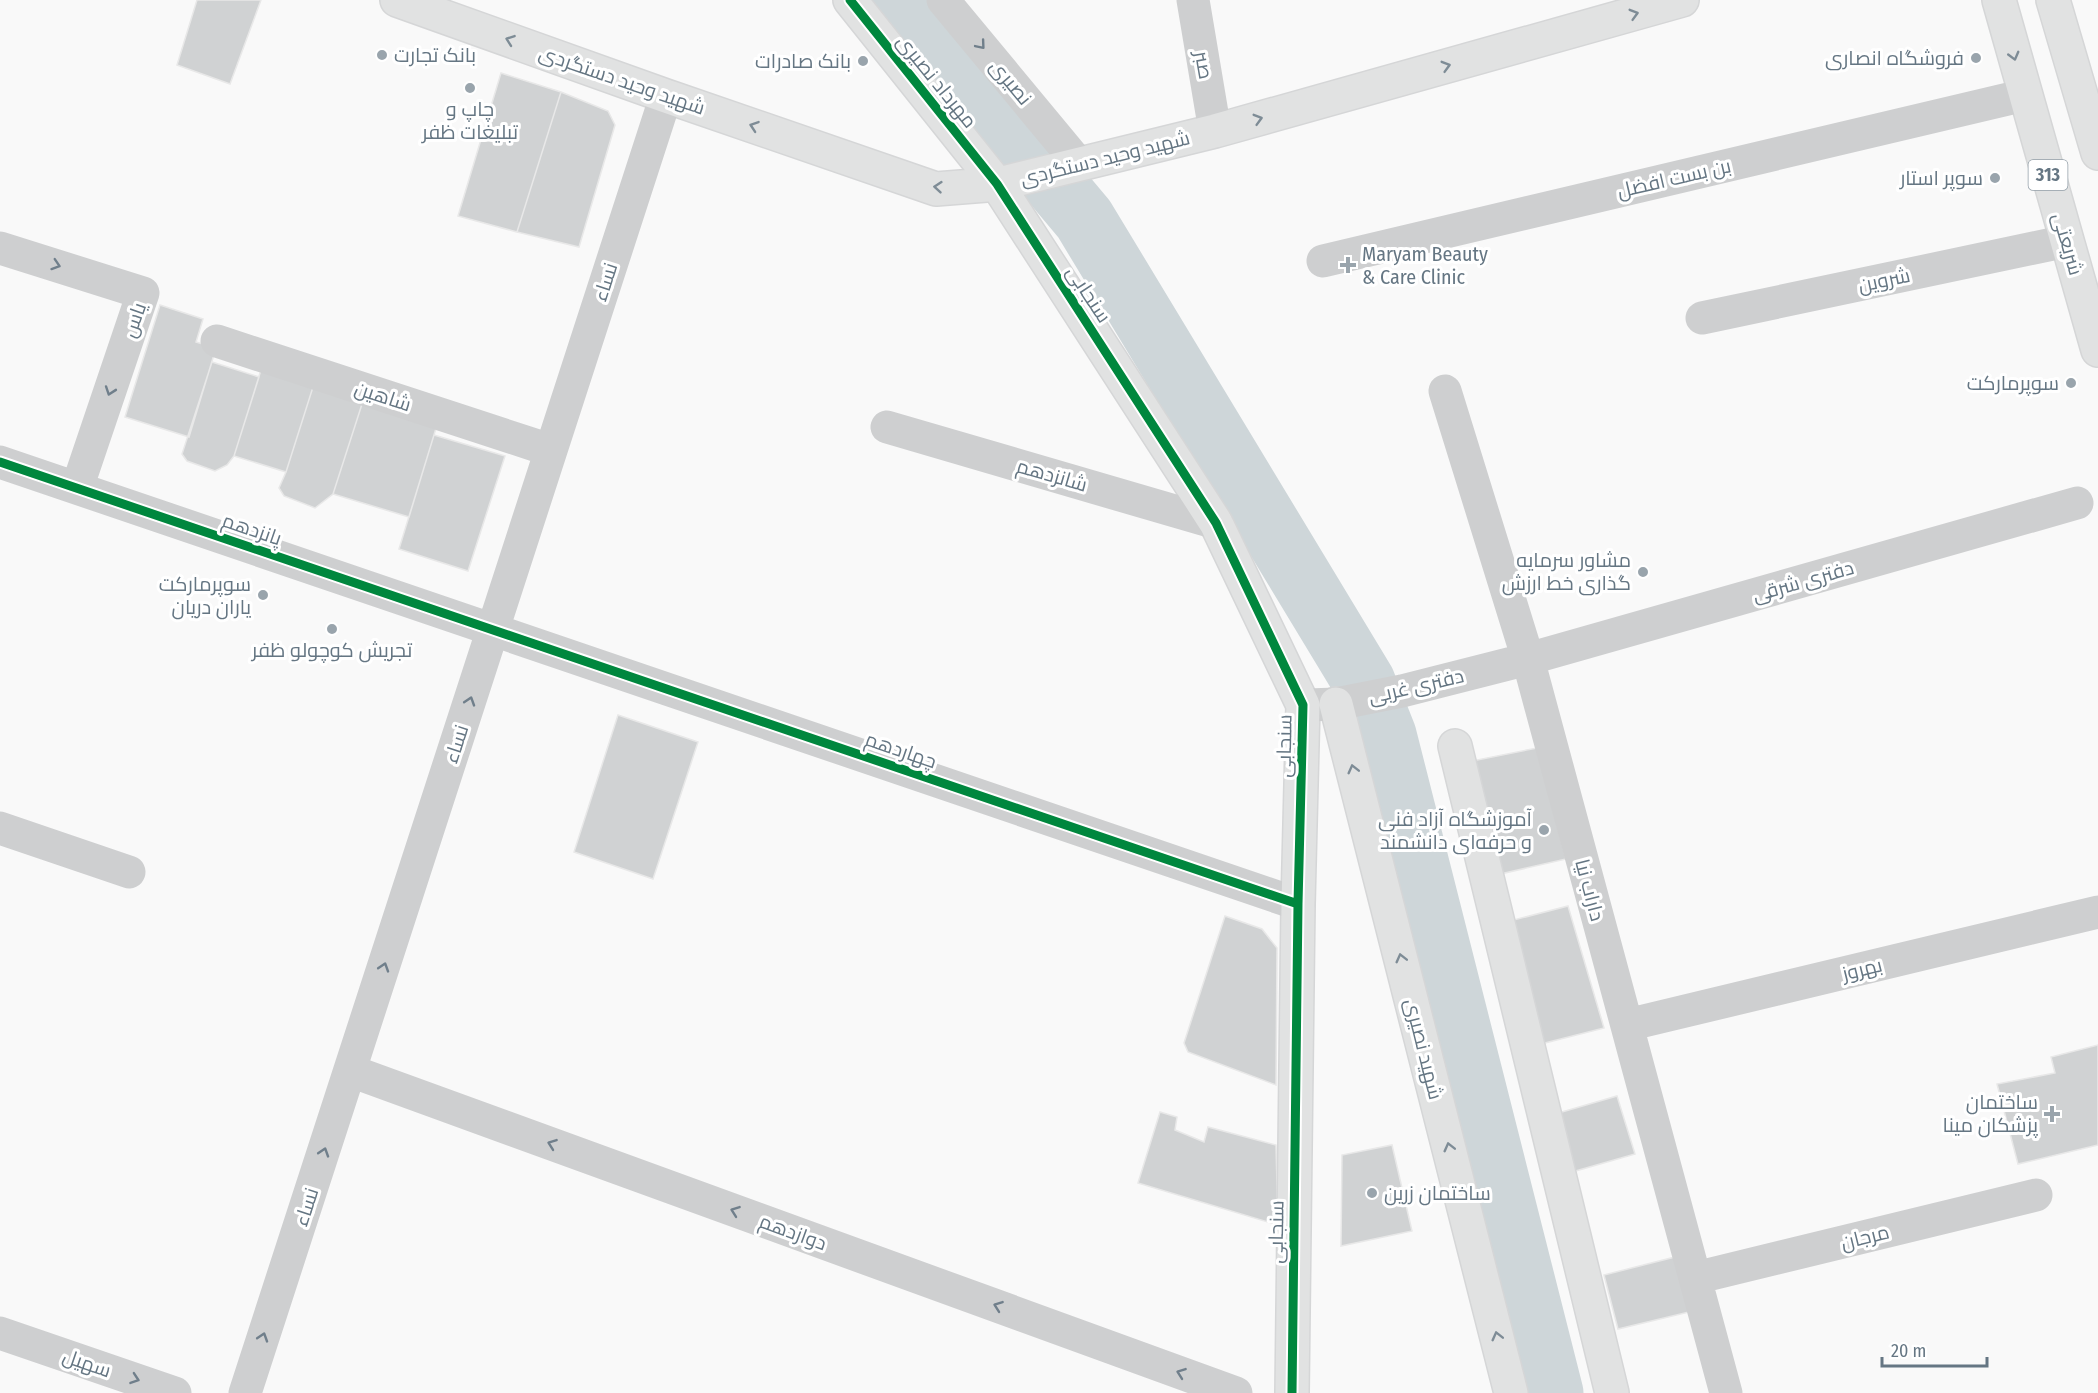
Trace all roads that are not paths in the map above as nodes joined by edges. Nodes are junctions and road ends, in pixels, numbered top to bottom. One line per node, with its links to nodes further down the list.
1 (397, 0): 9 (street, شهید وحید دستگردی, one-way to 1)
2 (850, 0): 14 (street, مهرداد نصیری)
3 (943, 0): 13 (street, نصیری, one-way to 13)
4 (1193, 0): 11 (street, صبر)
5 (1682, 0): 11 (street, شهید وحید دستگردی, one-way to 5)
6 (1998, 0): 8 (street, شریعتی / 313, one-way to 8)
7 (2053, 0): 10 (street)
8 (2025, 95): 15 (street, شریعتی / 313); 17 (street, بن بست افضل)
9 (666, 96): 14 (street, شهید وحید دستگردی, one-way to 9); 23 (street, نساء)
10 (2093, 116): 12 (street)
11 (1215, 131): 13 (street, شهید وحید دستگردی)
12 (2098, 153)
13 (1078, 164): 14 (street, شهید وحید دستگردی)
14 (998, 184): 27 (street, سنجابی)
15 (2067, 242): 18 (street, شروین); 20 (street, شریعتی / 313)
16 (0, 248): 25 (street, یاس, one-way to 25)
17 (1323, 261)
18 (1701, 318)
19 (217, 341): 23 (street, شاهین)
20 (2098, 350)
21 (1444, 391): 29 (street, داراب نیا)
22 (887, 427): 27 (street, شانزدهم)
23 (550, 450): 28 (street, نساء)
24 (0, 462): 25 (street, پانزدهم)
25 (77, 488): 28 (street, پانزدهم)
26 (2077, 503): 29 (street, دفتری شرقی)
27 (1216, 523): 31 (street, سنجابی)
28 (492, 630): 35 (street, چهاردهم); 38 (street, نساء, one-way to 28)
29 (1528, 658): 30 (street, دفتری غربی); 37 (street, داراب نیا)
30 (1336, 704): 31 (street, دفتری غربی); 46 (street, شهید نصیری, one-way to 30)
31 (1303, 705): 35 (street, سنجابی)
32 (1455, 746): 47 (street)
33 (0, 828): 34 (street)
34 (129, 872)
35 (1298, 904): 45 (street, سنجابی)
36 (2098, 912): 37 (street, بهروز)
37 (1627, 1025): 40 (street, داراب نیا)
38 (351, 1071): 43 (street, نساء, one-way to 38); 44 (street, دوازدهم, one-way to 38)
39 (2036, 1195): 40 (street, مرجان)
40 (1695, 1278): 48 (street, داراب نیا)
41 (0, 1333): 42 (street, سهیل, one-way to 42)
42 (175, 1393)
43 (245, 1393)
44 (1236, 1393)
45 (1292, 1393)
46 (1511, 1393)
47 (1612, 1393)
48 (1726, 1393)

